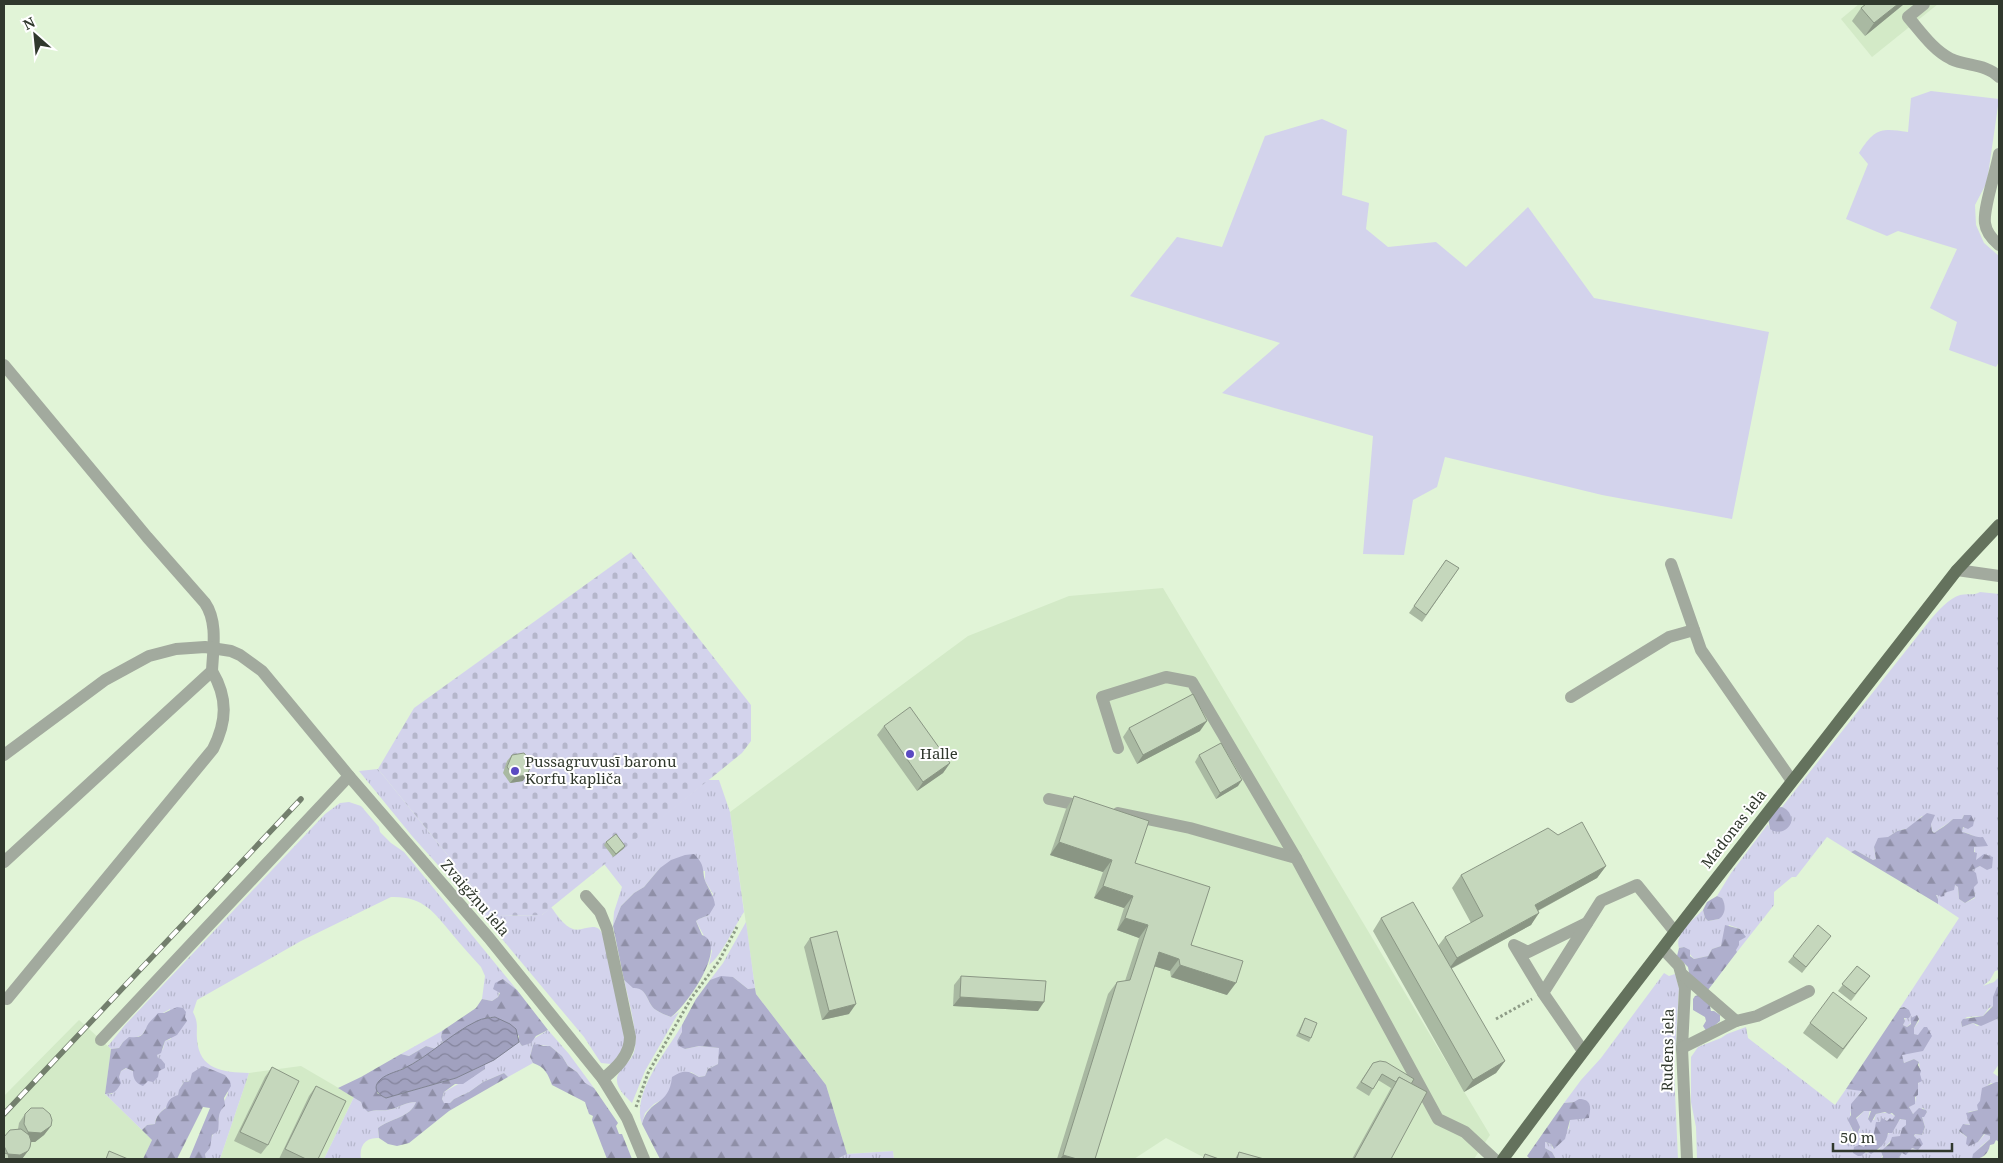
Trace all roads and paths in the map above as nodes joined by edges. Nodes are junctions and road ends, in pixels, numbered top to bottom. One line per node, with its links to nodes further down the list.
1 (1924, 4): 2 (street)
2 (1999, 77)
3 (1999, 154): 4 (street)
4 (1999, 245)
5 (4, 365): 11 (street)
6 (1999, 525): 8 (main road, Madonas iela)
7 (1671, 564): 10 (street)
8 (1957, 570): 9 (street); 17 (main road, Madonas iela)
9 (1999, 576)
10 (1694, 630): 13 (street); 17 (street)
11 (213, 647): 12 (street); 15 (street, Zvaigžņu iela); 16 (street, Zvaigžņu iela)
12 (212, 672): 20 (street); 29 (street)
13 (1571, 697)
14 (1118, 748): 19 (street)
15 (4, 755)
16 (349, 776): 32 (street); 35 (street, Zvaigžņu iela)
17 (1792, 781): 24 (main road, Madonas iela)
18 (1049, 799): 19 (street)
19 (1296, 858): 38 (street)
20 (4, 862)
21 (586, 896): 35 (street)
22 (1587, 923): 24 (street); 28 (street); 28 (street)
23 (737, 928): 36 (path)
24 (1674, 932): 25 (main road, Madonas iela)
25 (1663, 949): 26 (street); 34 (main road, Madonas iela)
26 (1683, 975): 31 (street); 33 (street, Rudens iela)
27 (1809, 991): 31 (street)
28 (1543, 993): 30 (path); 34 (street)
29 (7, 999)
30 (1496, 1019)
31 (1736, 1021): 33 (street)
32 (101, 1040)
33 (1682, 1048): 40 (street, Rudens iela)
34 (1583, 1050): 39 (main road, Madonas iela)
35 (603, 1079): 36 (street, Zvaigžņu iela)
36 (632, 1130): 37 (street, Zvaigžņu iela)
37 (644, 1159)
38 (1494, 1159)
39 (1503, 1159)
40 (1687, 1159)

